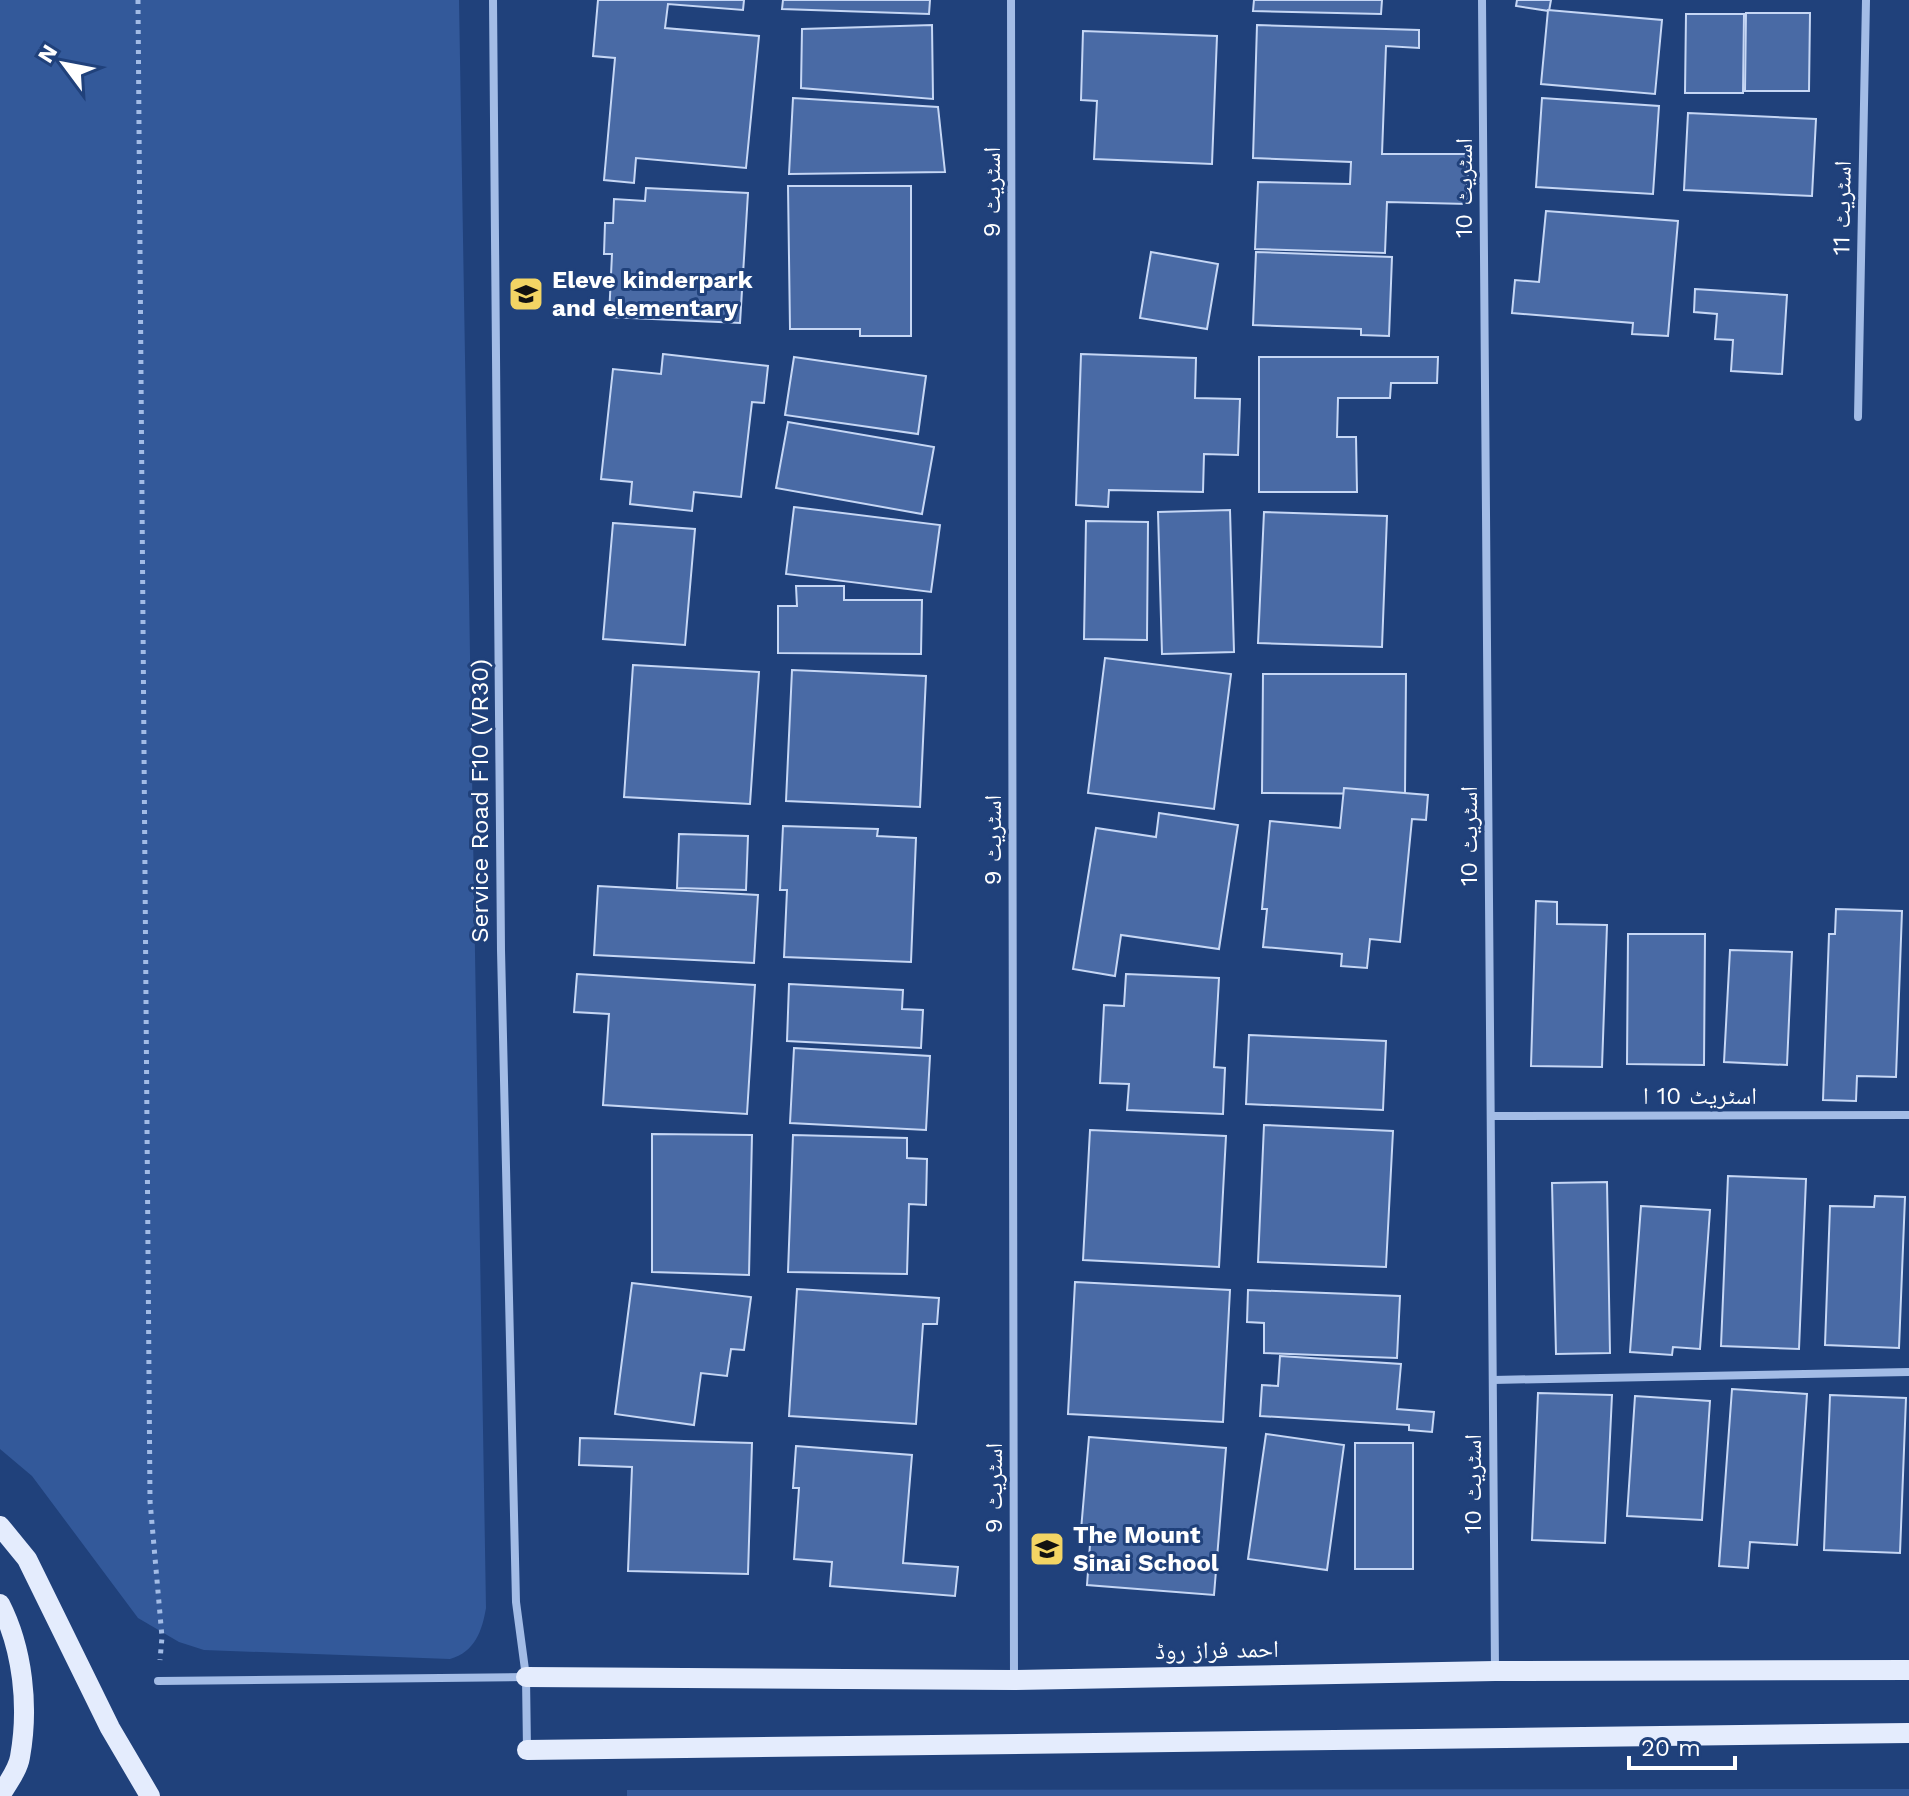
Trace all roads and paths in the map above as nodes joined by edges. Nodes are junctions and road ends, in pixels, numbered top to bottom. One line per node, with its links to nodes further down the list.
1 (138, 0): 17 (path)
2 (493, 0): 15 (street, Service Road F10 (VR30))
3 (1011, 0): 16 (street, اسٹریٹ 9)
4 (1482, 0): 8 (street, اسٹریٹ 10)
5 (1866, 0): 6 (street, اسٹریٹ 11)
6 (1858, 417)
7 (1909, 1115): 8 (street, اسٹریٹ 10 ا)
8 (1492, 1116): 10 (street, اسٹریٹ 10)
9 (1909, 1372): 10 (street)
10 (1493, 1380): 14 (street, اسٹریٹ 10)
11 (0, 1526): 21 (main road)
12 (0, 1604): 20 (main road)
13 (1909, 1670): 14 (main road, احمد فراز روڈ)
14 (1495, 1671): 16 (main road, احمد فراز روڈ)
15 (526, 1677): 16 (main road, احمد فراز روڈ); 17 (street); 19 (street, Service Road F10 (VR30))
16 (1014, 1680)
17 (158, 1681)
18 (1909, 1733): 19 (main road)
19 (527, 1750)
20 (0, 1796)
21 (150, 1796)

